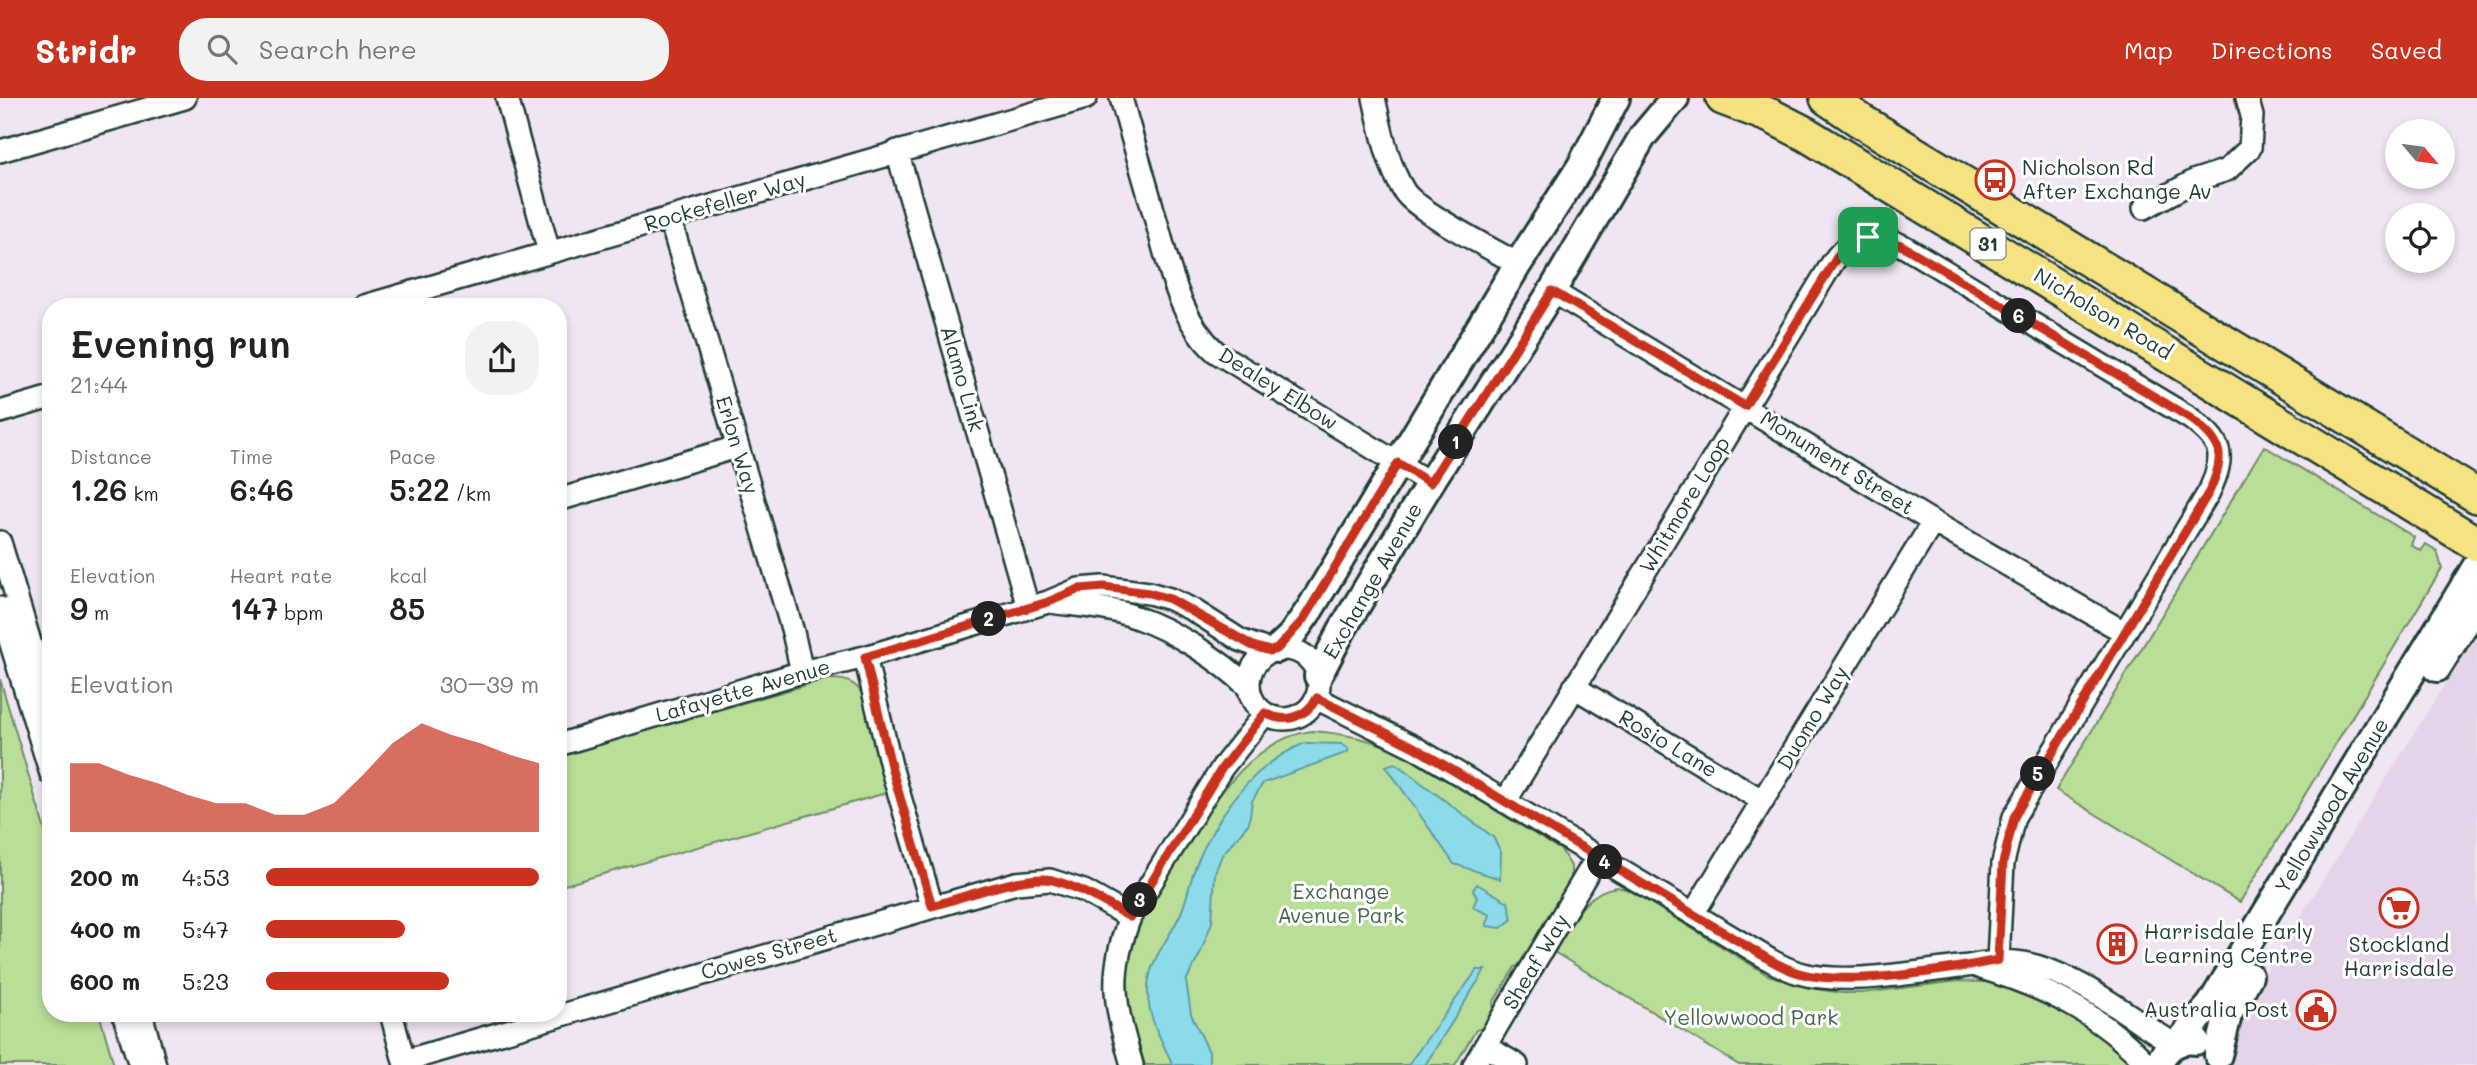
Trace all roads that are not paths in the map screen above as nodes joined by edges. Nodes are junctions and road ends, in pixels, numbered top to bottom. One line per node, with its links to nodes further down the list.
1 (185, 98): 12 (street)
2 (507, 98): 17 (street)
3 (1086, 98): 11 (street, Rockefeller Way)
4 (1121, 98): 25 (street, Dealey Elbow)
5 (1374, 98): 18 (street)
6 (1616, 98): 18 (street, Exchange Avenue)
7 (1675, 98): 19 (street, Exchange Avenue)
8 (1723, 98): 31 (main road, Nicholson Road / 31)
9 (1827, 98): 27 (main road, Nicholson Road / 31)
10 (2247, 98): 15 (street)
11 (1051, 103): 14 (street, Rockefeller Way)
12 (114, 108): 13 (street)
13 (0, 151)
14 (897, 151): 16 (street, Rockefeller Way); 34 (street, Alamo Link)
15 (2144, 208)
16 (670, 219): 17 (street, Rockefeller Way); 24 (street, Erlon Way)
17 (549, 252): 20 (street, Rockefeller Way)
18 (1518, 264): 25 (street, Exchange Avenue)
19 (1552, 291): 22 (street, Monument Street); 26 (street, Exchange Avenue)
20 (391, 298)
21 (42, 400): 23 (street)
22 (1745, 406): 29 (street, Monument Street); 36 (street, Whitmore Loop); 42 (street, Whitmore Loop)
23 (0, 412)
24 (737, 447): 28 (street); 40 (street, Erlon Way)
25 (1398, 463): 26 (street, Dealey Elbow); 38 (street, Exchange Avenue)
26 (1430, 483): 41 (street, Exchange Avenue)
27 (2477, 496)
28 (567, 497)
29 (1933, 522): 36 (street, Monument Street); 47 (street, Duomo Way)
30 (0, 542): 37 (street)
31 (2477, 544)
32 (2477, 565): 60 (street, Yellowwood Avenue)
33 (2477, 604): 62 (street, Yellowwood Avenue)
34 (1038, 605): 38 (street, Lafayette Avenue); 39 (street, Lafayette Avenue); 43 (street, Lafayette Avenue)
35 (0, 608): 46 (street)
36 (2124, 632): 53 (street, Whitmore Loop)
37 (41, 649)
38 (1274, 650): 41 (street); 43 (street)
39 (865, 657): 40 (street, Lafayette Avenue); 50 (street)
40 (802, 672): 45 (street, Lafayette Avenue)
41 (1317, 687): 44 (street); 48 (street)
42 (1574, 687): 47 (street, Rosio Lane); 48 (street, Whitmore Loop)
43 (1249, 688): 44 (street)
44 (1265, 713): 52 (street)
45 (567, 742)
46 (42, 745)
47 (1763, 801): 51 (street, Duomo Way)
48 (1505, 802): 49 (street)
49 (1597, 857): 51 (street); 61 (street, Sheaf Way)
50 (932, 906): 52 (street, Cowes Street); 55 (street, Cowes Street)
51 (1693, 914): 54 (street)
52 (1130, 917): 66 (street)
53 (1998, 960): 54 (street); 60 (street)
54 (1972, 965): 69 (street)
55 (567, 1015)
56 (126, 1022): 64 (street)
57 (143, 1022): 65 (street)
58 (394, 1022): 63 (street)
59 (543, 1022): 63 (street, Cowes Street)
60 (2177, 1043): 62 (street, Yellowwood Avenue); 70 (street, Yellowwood Avenue)
61 (1485, 1046): 67 (street, Sheaf Way); 68 (street)
62 (2220, 1060)
63 (405, 1063)
64 (140, 1065)
65 (155, 1065)
66 (1132, 1065)
67 (1474, 1065)
68 (1517, 1065)
69 (2148, 1065)
70 (2158, 1065)

